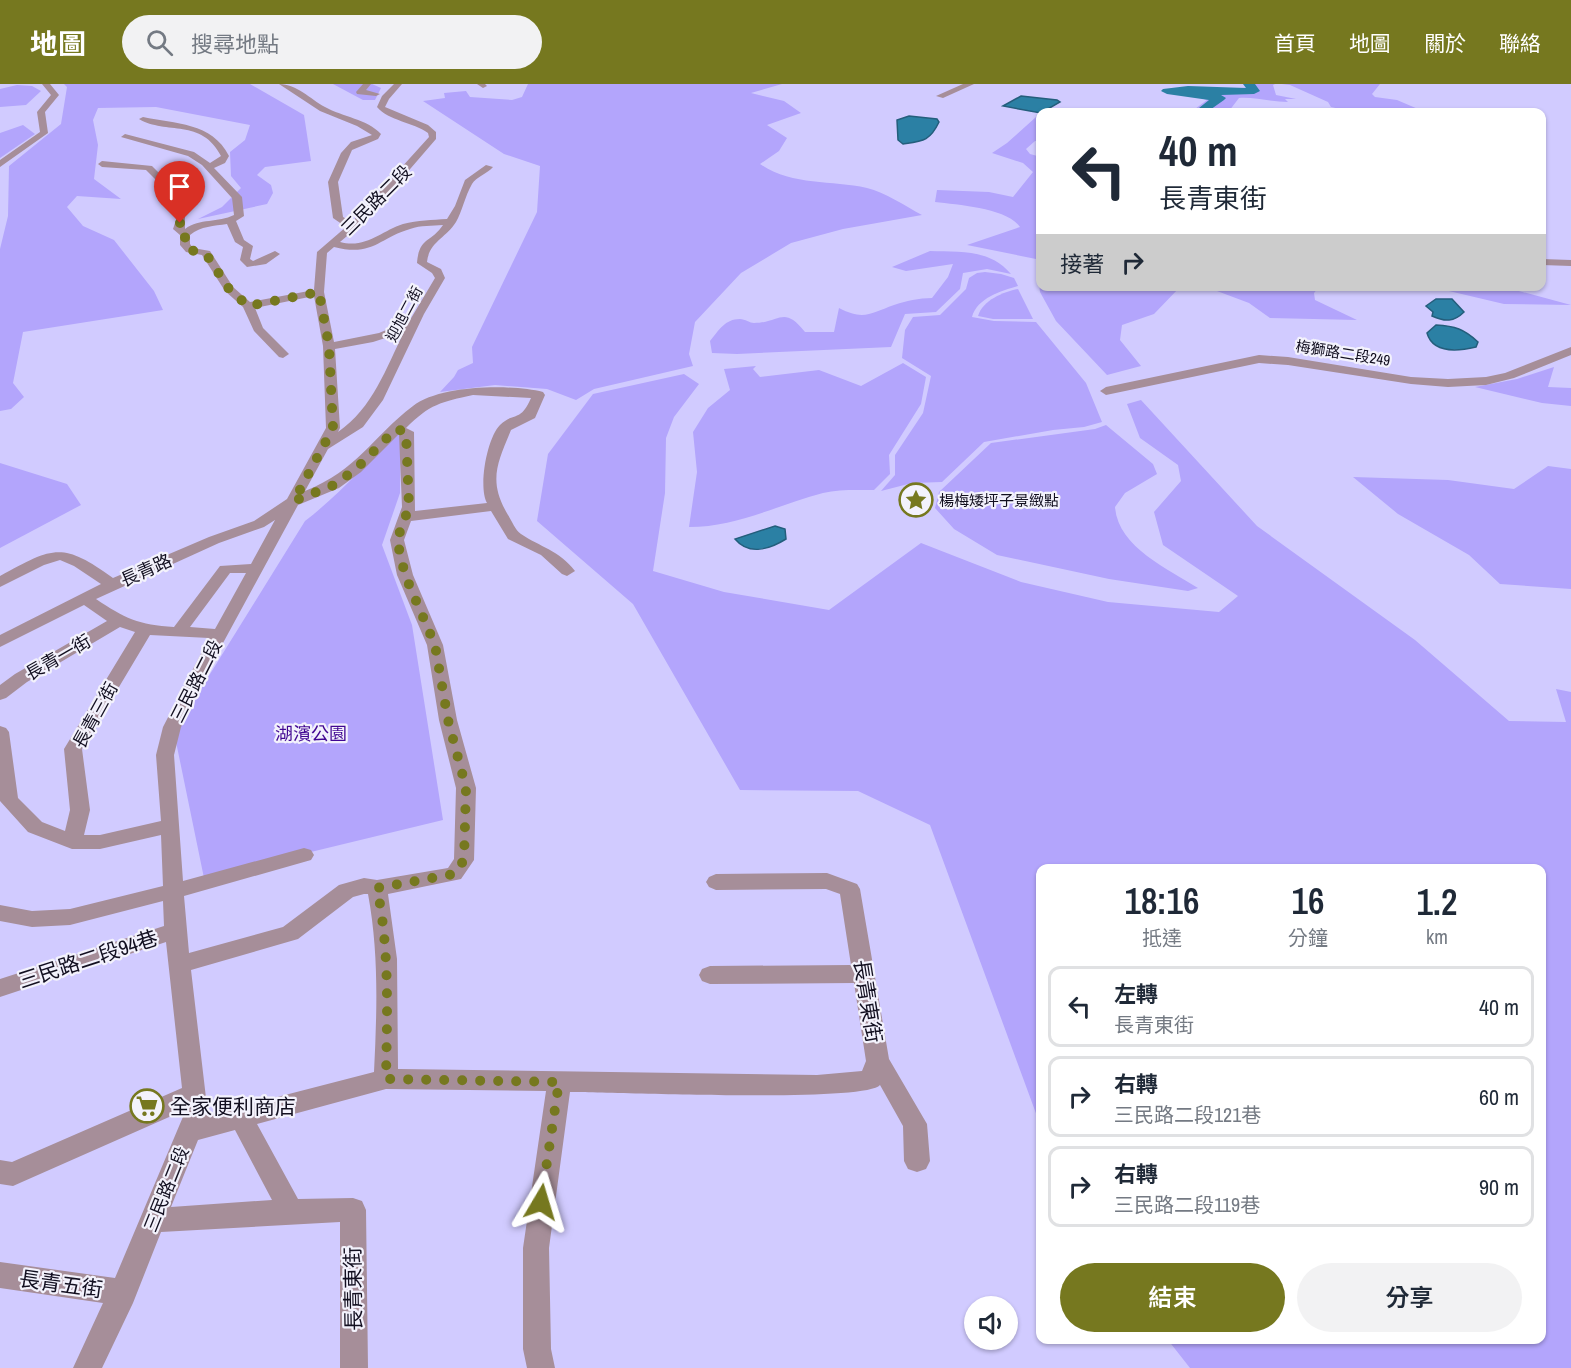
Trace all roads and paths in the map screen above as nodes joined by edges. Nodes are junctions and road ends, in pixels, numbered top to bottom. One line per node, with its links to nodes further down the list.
1 (46, 84): 10 (street)
2 (283, 84): 16 (street)
3 (367, 84): 7 (street)
4 (398, 84): 16 (street, 三民路二段)
5 (946, 84): 6 (street)
6 (970, 84)
7 (376, 94)
8 (143, 119): 12 (street)
9 (125, 136): 12 (street)
10 (0, 164)
11 (102, 164): 17 (street)
12 (208, 167): 14 (street)
13 (489, 167): 15 (street, 迎旭二街)
14 (231, 221): 17 (street); 19 (street)
15 (451, 222): 18 (street); 24 (street, 迎旭二街)
16 (352, 227): 18 (street, 三民路二段)
17 (185, 234): 23 (street)
18 (332, 243): 22 (street, 三民路二段)
19 (275, 254)
20 (1546, 262): 21 (street)
21 (1571, 263)
22 (319, 292): 23 (street); 25 (street, 三民路二段)
23 (248, 306): 27 (street)
24 (414, 322): 25 (street); 30 (street, 迎旭二街)
25 (329, 346): 30 (street, 三民路二段)
26 (1571, 351): 28 (street, 梅獅路二段249)
27 (283, 354)
28 (1106, 391)
29 (396, 429): 31 (street, 長青路); 32 (street, 長青路); 33 (street)
30 (324, 446): 31 (street, 三民路二段)
31 (294, 501): 34 (street, 三民路二段); 37 (street, 長青路)
32 (495, 506): 33 (street); 35 (street)
33 (405, 517): 51 (street)
34 (258, 568): 41 (street); 42 (street, 三民路二段)
35 (567, 571)
36 (0, 582): 37 (street)
37 (113, 585): 38 (street, 長青路)
38 (83, 598): 39 (street); 43 (street, 長青路)
39 (118, 621): 40 (street); 44 (street, 長青一街)
40 (145, 630): 41 (street); 48 (street, 長青三街)
41 (178, 632): 42 (street)
42 (220, 634): 47 (street, 三民路二段)
43 (0, 642)
44 (0, 694)
45 (0, 732): 46 (street)
46 (5, 802): 48 (street)
47 (171, 826): 48 (street); 52 (street, 三民路二段)
48 (72, 842)
49 (304, 855): 52 (street)
50 (716, 882): 56 (street, 長青東街)
51 (377, 888): 55 (street); 60 (street)
52 (174, 891): 53 (street); 54 (street, 三民路二段)
53 (0, 913)
54 (175, 931): 55 (street, 三民路二段); 58 (street, 三民路二段94巷)
55 (180, 964): 62 (street, 三民路二段)
56 (864, 974): 57 (street); 59 (street, 長青東街)
57 (710, 975)
58 (0, 988)
59 (878, 1061): 61 (street, 長青東街); 65 (street)
60 (386, 1079): 61 (street, 長青東街); 63 (street, 長青東街)
61 (559, 1082): 73 (street)
62 (195, 1094): 64 (street, 三民路二段); 66 (street)
63 (241, 1117): 64 (street, 長青東街); 67 (street)
64 (189, 1131): 68 (street, 三民路二段)
65 (917, 1161)
66 (0, 1172)
67 (291, 1211): 68 (street); 72 (street, 長青東街)
68 (153, 1220): 70 (street, 三民路二段)
69 (0, 1275): 70 (street, 長青五街)
70 (123, 1293): 71 (street, 三民路二段)
71 (87, 1368)
72 (354, 1368)
73 (541, 1368)

